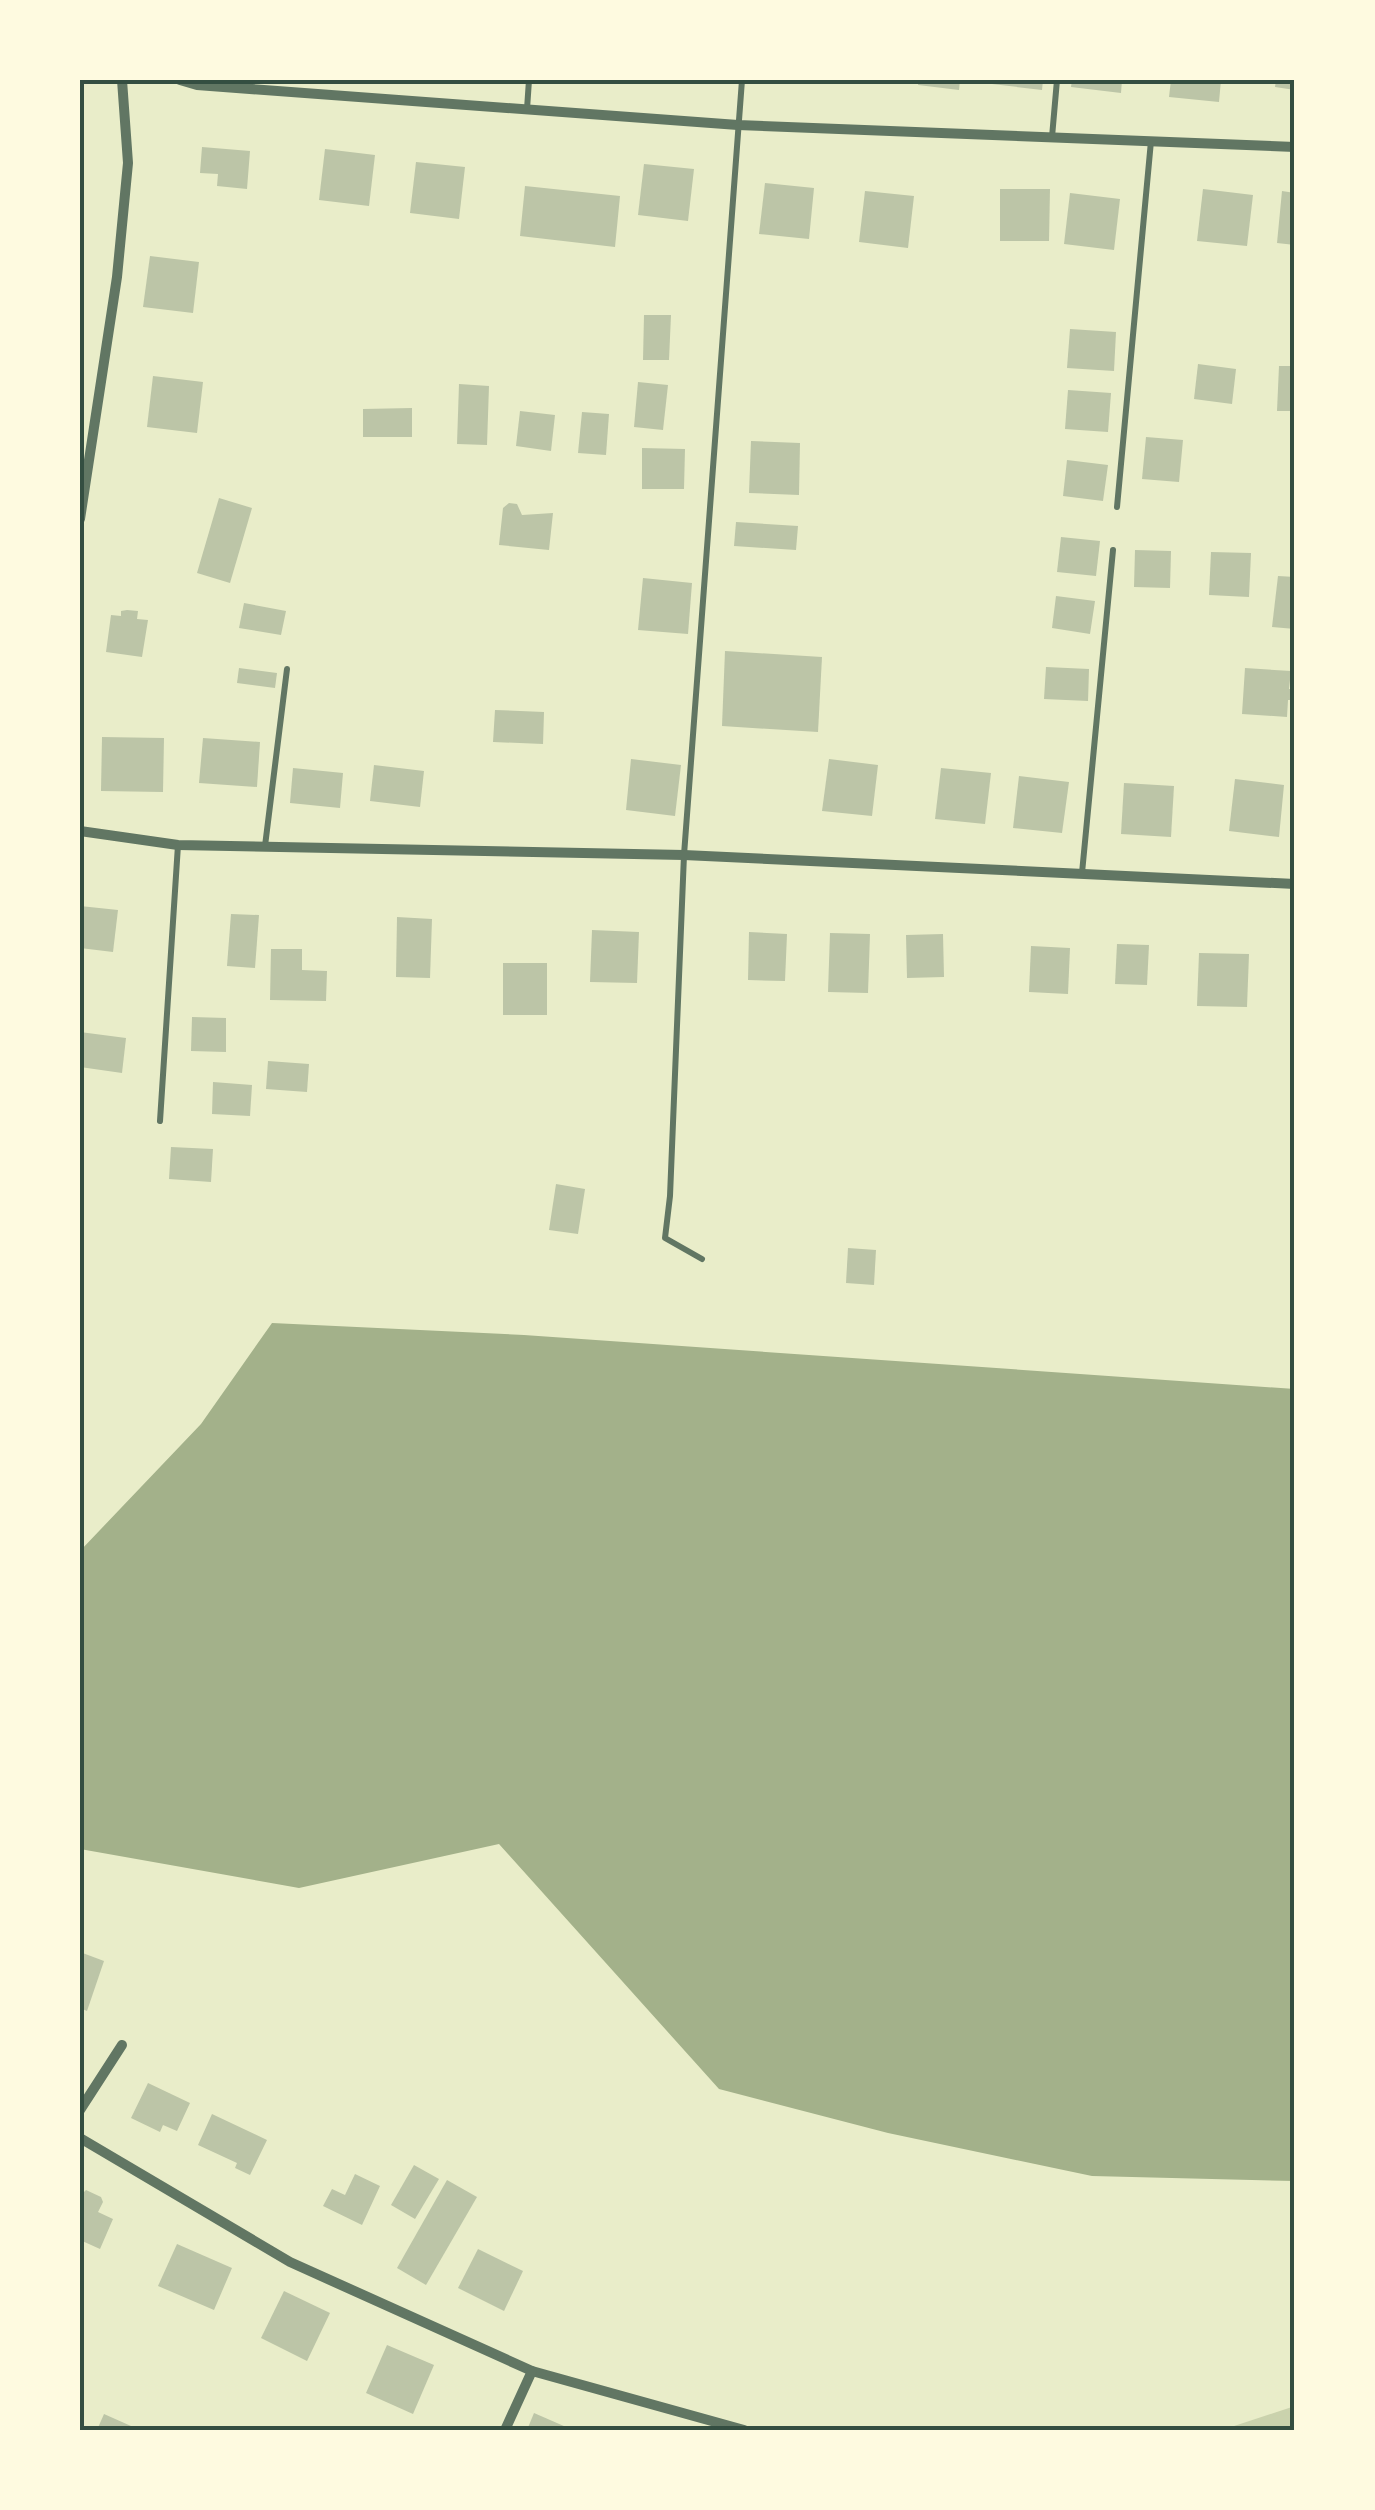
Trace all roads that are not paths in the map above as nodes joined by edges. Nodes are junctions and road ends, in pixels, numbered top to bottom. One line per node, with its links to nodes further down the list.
1 (122, 80): 12 (street)
2 (180, 80): 6 (street)
3 (529, 80): 6 (lane)
4 (742, 80): 7 (lane)
5 (1057, 80): 8 (lane)
6 (526, 110): 7 (street)
7 (738, 126): 8 (street); 18 (lane)
8 (1052, 138): 9 (street)
9 (1151, 142): 10 (street); 11 (lane)
10 (1295, 147)
11 (1117, 507)
12 (80, 520)
13 (1113, 550): 19 (lane)
14 (287, 669): 17 (lane)
15 (80, 831): 16 (street)
16 (178, 845): 17 (street); 21 (lane)
17 (266, 846): 18 (street)
18 (684, 855): 19 (street); 22 (lane)
19 (1082, 874): 20 (street)
20 (1295, 884)
21 (160, 1122)
22 (702, 1259)
23 (122, 2045): 24 (street)
24 (80, 2110)
25 (80, 2138): 26 (street)
26 (532, 2371): 27 (street); 28 (street)
27 (505, 2430)
28 (744, 2430)

